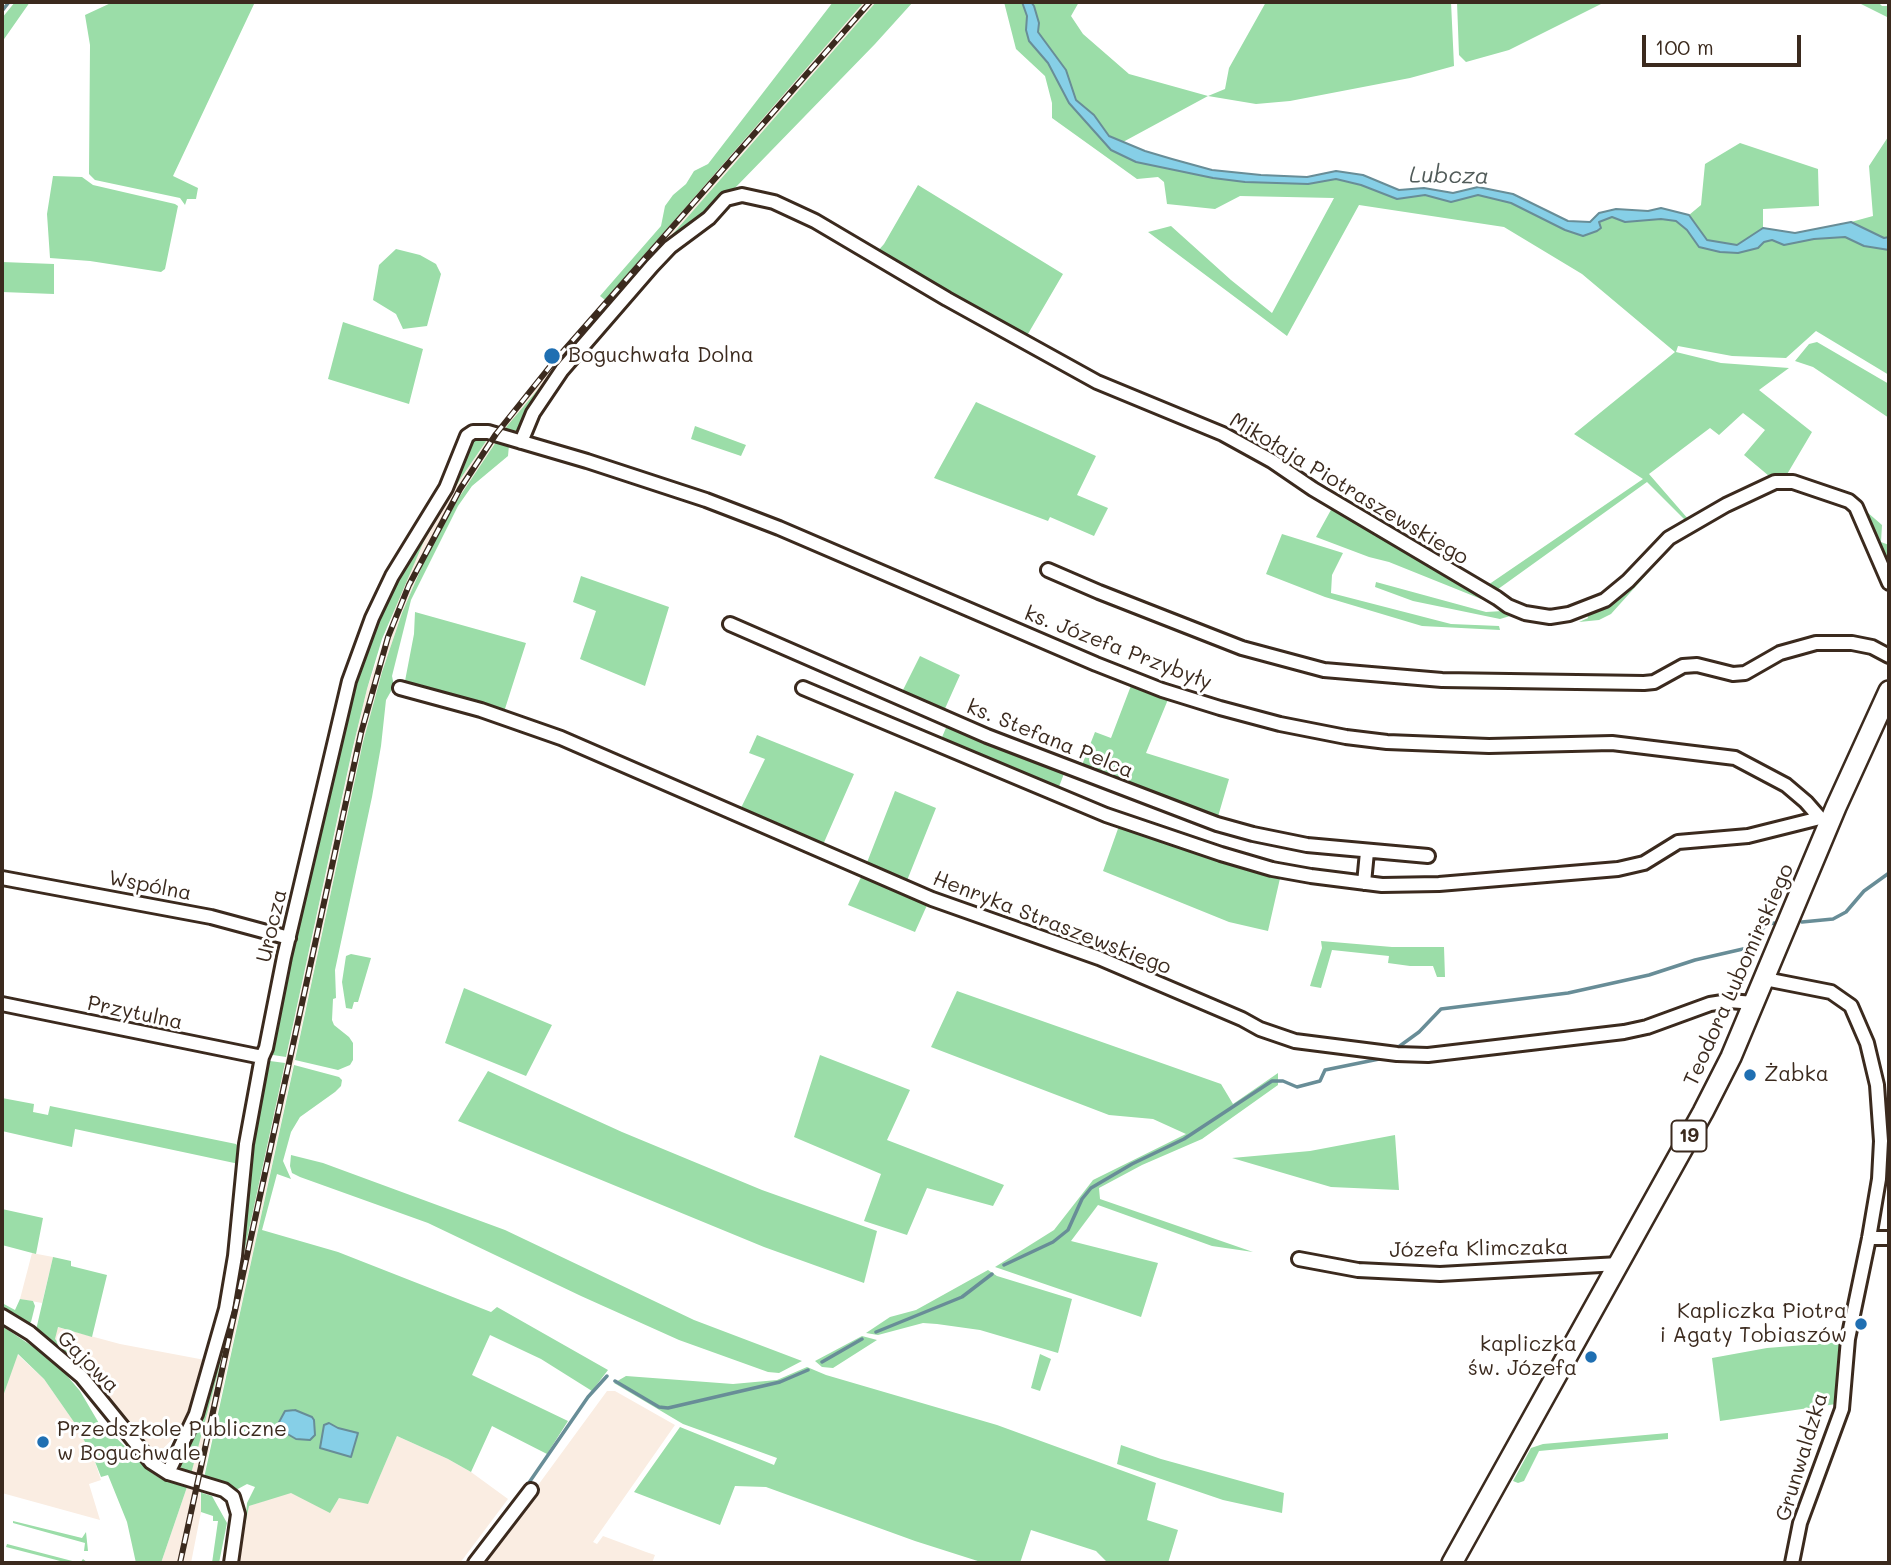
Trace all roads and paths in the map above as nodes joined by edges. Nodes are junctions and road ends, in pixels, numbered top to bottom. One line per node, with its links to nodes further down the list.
1 (496, 434): 2 (street, ks. Józefa Przybyły); 15 (street, Urocza)
2 (521, 442): 4 (street, Mikołaja Piotraszewskiego); 10 (street, ks. Józefa Przybyły)
3 (1048, 570): 6 (street)
4 (1889, 583)
5 (730, 625): 11 (street, ks. Stefana Pelca)
6 (1889, 656)
7 (400, 688): 17 (street, Henryka Straszewskiego)
8 (803, 688): 14 (street)
9 (1889, 691): 10 (highway, Teodora Lubomirskiego / 19)
10 (1825, 820): 14 (street); 16 (highway, Teodora Lubomirskiego / 19)
11 (1367, 852): 12 (street, ks. Stefana Pelca); 14 (street)
12 (1428, 856)
13 (2, 878): 15 (street, Wspólna)
14 (1364, 883)
15 (289, 938): 19 (street, Urocza)
16 (1765, 979): 17 (highway, Teodora Lubomirskiego / 19); 20 (street, Grunwaldzka)
17 (1754, 1003): 24 (highway, Teodora Lubomirskiego / 19)
18 (2, 1004): 19 (street, Przytulna)
19 (262, 1057): 26 (street, Urocza)
20 (1883, 1084): 21 (street, Grunwaldzka)
21 (1869, 1238): 22 (street); 31 (street, Grunwaldzka)
22 (1889, 1238)
23 (1299, 1259): 24 (street, Józefa Klimczaka)
24 (1619, 1264): 30 (highway, Teodora Lubomirskiego / 19)
25 (2, 1316): 26 (street, Gajowa)
26 (168, 1473): 28 (street)
27 (531, 1490): 29 (street)
28 (231, 1563)
29 (475, 1563)
30 (1452, 1563)
31 (1793, 1563)

